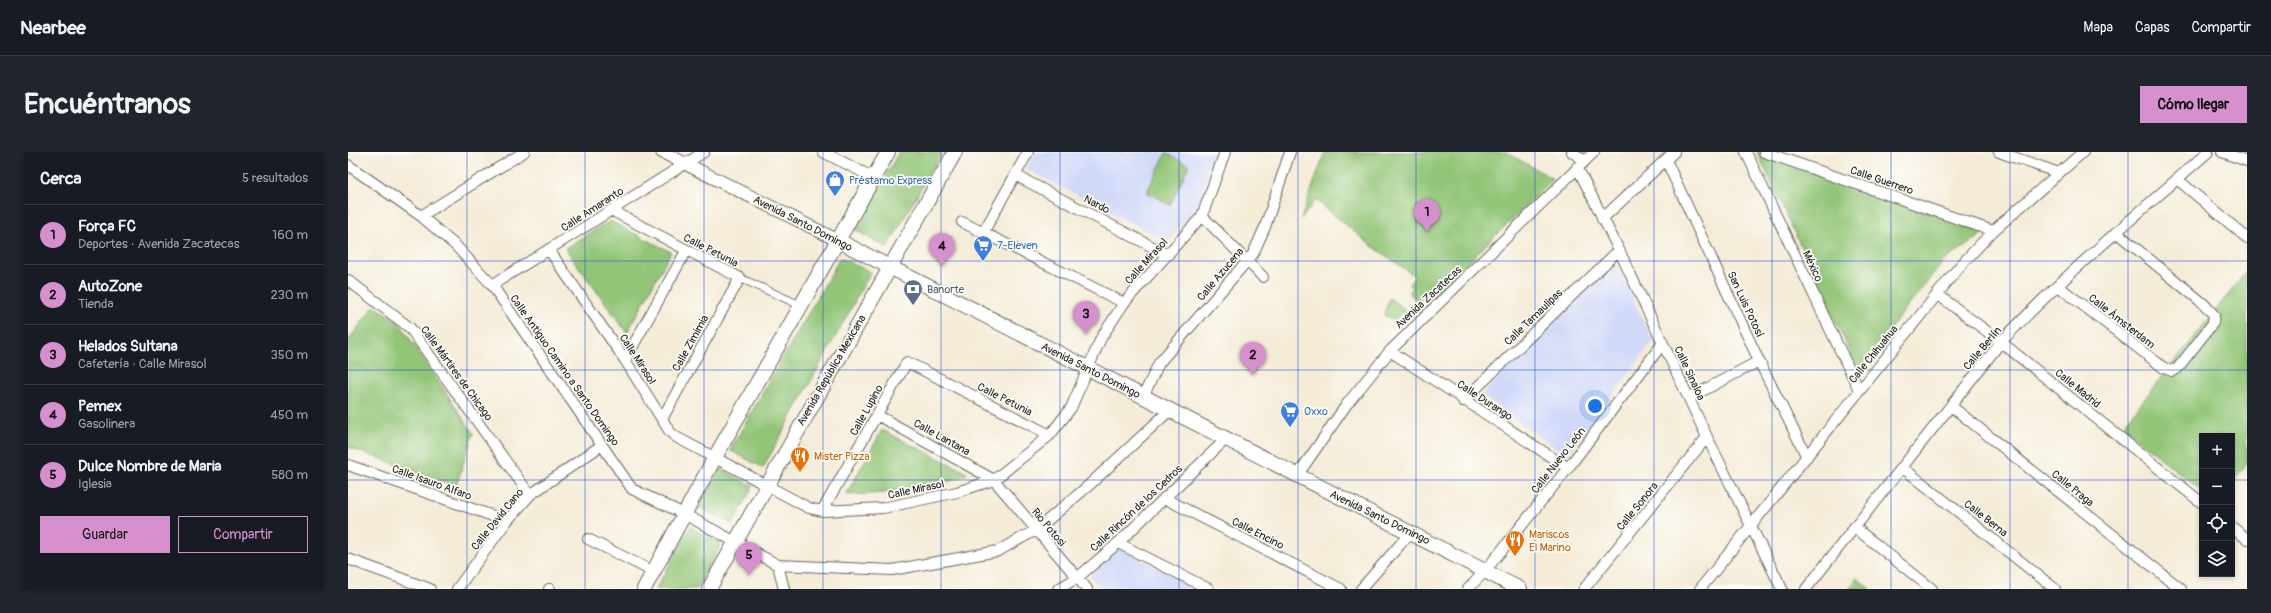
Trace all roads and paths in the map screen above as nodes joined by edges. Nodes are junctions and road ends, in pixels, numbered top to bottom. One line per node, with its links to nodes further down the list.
1 (524, 152): 29 (street)
2 (662, 152): 21 (street, Avenida Santo Domingo)
3 (704, 152): 21 (street, Calle Amaranto)
4 (823, 152): 26 (street)
5 (888, 152): 26 (main road)
6 (955, 152): 43 (main road, Avenida República Mexicana)
7 (1028, 152): 25 (street)
8 (1225, 152): 30 (street, Calle Mirasol)
9 (1290, 152): 42 (street, Calle Azucena)
10 (1572, 152): 22 (street)
11 (1594, 152): 22 (street, Avenida Zacatecas)
12 (1674, 152): 19 (street)
13 (1746, 152): 59 (street, México)
14 (1764, 152): 33 (street, Calle Guerrero)
15 (1999, 152): 24 (street)
16 (2083, 152): 24 (street, Calle Chihuahua)
17 (2208, 152): 27 (street, Calle Berlín)
18 (2222, 152): 20 (street)
19 (1666, 160): 31 (street); 56 (street, San Luis Potosí)
20 (2247, 162)
21 (684, 164): 28 (street, Calle Amaranto); 37 (street, Avenida Santo Domingo)
22 (1581, 164): 31 (street, Calle Sinaloa); 54 (street, Avenida Zacatecas)
23 (348, 165): 29 (street, Calle Antiguo Camino a Santo Domingo)
24 (2059, 173): 33 (street, Calle Chihuahua)
25 (1015, 175): 35 (street); 41 (street, Nardo)
26 (874, 178): 37 (main road)
27 (2177, 179): 34 (street, Calle Berlín); 36 (street)
28 (611, 210): 38 (street, Calle Amaranto); 40 (street, Calle Petunia)
29 (422, 216): 47 (street, Calle Antiguo Camino a Santo Domingo)
30 (1202, 216): 41 (street, Calle Mirasol); 42 (street)
31 (1602, 219): 39 (street, Calle Sinaloa)
32 (962, 222): 35 (street)
33 (1992, 231): 49 (street, Calle Chihuahua)
34 (2116, 232): 48 (street, Calle Berlín); 48 (street, Calle Ámsterdam)
35 (983, 233): 50 (street)
36 (2247, 238)
37 (837, 240): 43 (main road, Avenida Santo Domingo); 51 (main road)
38 (549, 250): 47 (street, Calle Amaranto); 55 (street, Calle Mirasol)
39 (1619, 250): 53 (street, Calle Sinaloa); 62 (street, Calle Tamaulipas)
40 (686, 251): 45 (street, Calle Petunia); 55 (street)
41 (1168, 255): 50 (street, Calle Mirasol)
42 (1248, 262): 44 (street); 60 (street, Calle Azucena)
43 (890, 267): 58 (main road, Avenida Santo Domingo); 78 (main road, Avenida República Mexicana)
44 (1263, 277)
45 (740, 278): 51 (street, Calle Petunia); 66 (street, Calle Zimimia)
46 (348, 280): 79 (street, Calle Mártires de Chicago)
47 (492, 285): 70 (street, Calle Antiguo Camino a Santo Domingo)
48 (2058, 286): 52 (street, Calle Berlín)
49 (1937, 294): 52 (street, Calle Madrid); 59 (street, Calle Chihuahua)
50 (1124, 303): 58 (street, Calle Mirasol)
51 (802, 306): 72 (main road)
52 (2001, 342): 63 (street, Calle Berlín); 81 (street, Calle Madrid)
53 (1663, 343): 61 (street, Calle Sinaloa); 75 (street, Calle Nuevo León)
54 (1390, 351): 62 (street, Calle Durango); 76 (street, Avenida Zacatecas)
55 (625, 360): 66 (street, Calle Mirasol)
56 (1759, 361): 61 (street); 71 (street, San Luis Potosí)
57 (907, 362): 65 (street, Calle Lupino); 67 (street, Calle Petunia)
58 (1088, 369): 60 (main road, Avenida Santo Domingo); 67 (street, Calle Mirasol)
59 (1859, 390): 71 (street, Calle Chihuahua)
60 (1143, 396): 64 (main road, Avenida Santo Domingo)
61 (1689, 398): 68 (street, Calle Sinaloa)
62 (1463, 401): 75 (street, Calle Durango)
63 (1951, 406): 74 (street, Calle Berlín); 117 (street, Calle Praga)
64 (1170, 410): 69 (main road, Avenida Santo Domingo); 88 (street, Calle Antiguo Camino a Santo Domingo)
65 (877, 415): 77 (street, Calle Lantana); 82 (street, Calle Lupino)
66 (662, 419): 72 (street, Calle Mirasol)
67 (1050, 435): 77 (street, Calle Mirasol)
68 (1707, 437): 85 (street, Calle Sinaloa); 111 (street, Calle Sonora)
69 (1226, 439): 76 (main road, Avenida Santo Domingo); 80 (street, Calle Rincón de los Cedros)
70 (602, 445): 79 (street, Calle David Cano); 83 (street, Calle Antiguo Camino a Santo Domingo)
71 (1807, 457): 85 (street, Calle Chihuahua)
72 (714, 459): 78 (street, Calle Mirasol); 83 (main road)
73 (348, 464): 84 (street, Calle Isauro Alfaro)
74 (1902, 467): 86 (street, Calle Berlín); 116 (street, Calle Berna)
75 (1568, 468): 97 (street, Calle Nuevo León)
76 (1297, 476): 89 (main road, Avenida Santo Domingo)
77 (994, 480): 82 (street, Calle Mirasol); 88 (street, Rio Potosi)
78 (766, 485): 82 (street, Calle Mirasol); 92 (main road, Avenida República Mexicana)
79 (530, 495): 84 (street, Calle David Cano)
80 (1164, 498): 93 (street, Calle Rincón de los Cedros); 107 (street, Calle Encino)
81 (2199, 501)
82 (822, 511)
83 (684, 514): 92 (street, Calle Antiguo Camino a Santo Domingo); 96 (main road)
84 (508, 521): 100 (street, Calle David Cano)
85 (1752, 525): 112 (street, Calle Chihuahua); 113 (street, Calle Sinaloa)
86 (1854, 528): 114 (street, Calle Berlín); 115 (street)
87 (2235, 529): 91 (street)
88 (1036, 530): 95 (street, Calle Antiguo Camino a Santo Domingo); 98 (street, Rio Potosi)
89 (1411, 532): 97 (main road, Avenida Santo Domingo); 108 (street)
90 (588, 539): 96 (street)
91 (2247, 539)
92 (734, 541): 95 (street, Calle Antiguo Camino a Santo Domingo); 102 (main road, Avenida República Mexicana)
93 (1118, 542): 98 (street, Calle Rincón de los Cedros); 106 (street)
94 (348, 559): 99 (street)
95 (778, 565): 103 (street)
96 (652, 571): 101 (main road)
97 (1485, 571): 109 (street, Calle Nuevo León); 110 (main road, Avenida Santo Domingo)
98 (1077, 578): 104 (street, Calle Rincón de los Cedros); 105 (street, Rio Potosi)
99 (430, 589)
100 (457, 589)
101 (644, 589)
102 (709, 589)
103 (784, 589)
104 (1058, 589)
105 (1087, 589)
106 (1209, 589)
107 (1341, 589)
108 (1361, 589)
109 (1468, 589)
110 (1520, 589)
111 (1584, 589)
112 (1700, 589)
113 (1782, 589)
114 (1806, 589)
115 (1932, 589)
116 (2055, 589)
117 (2181, 589)

